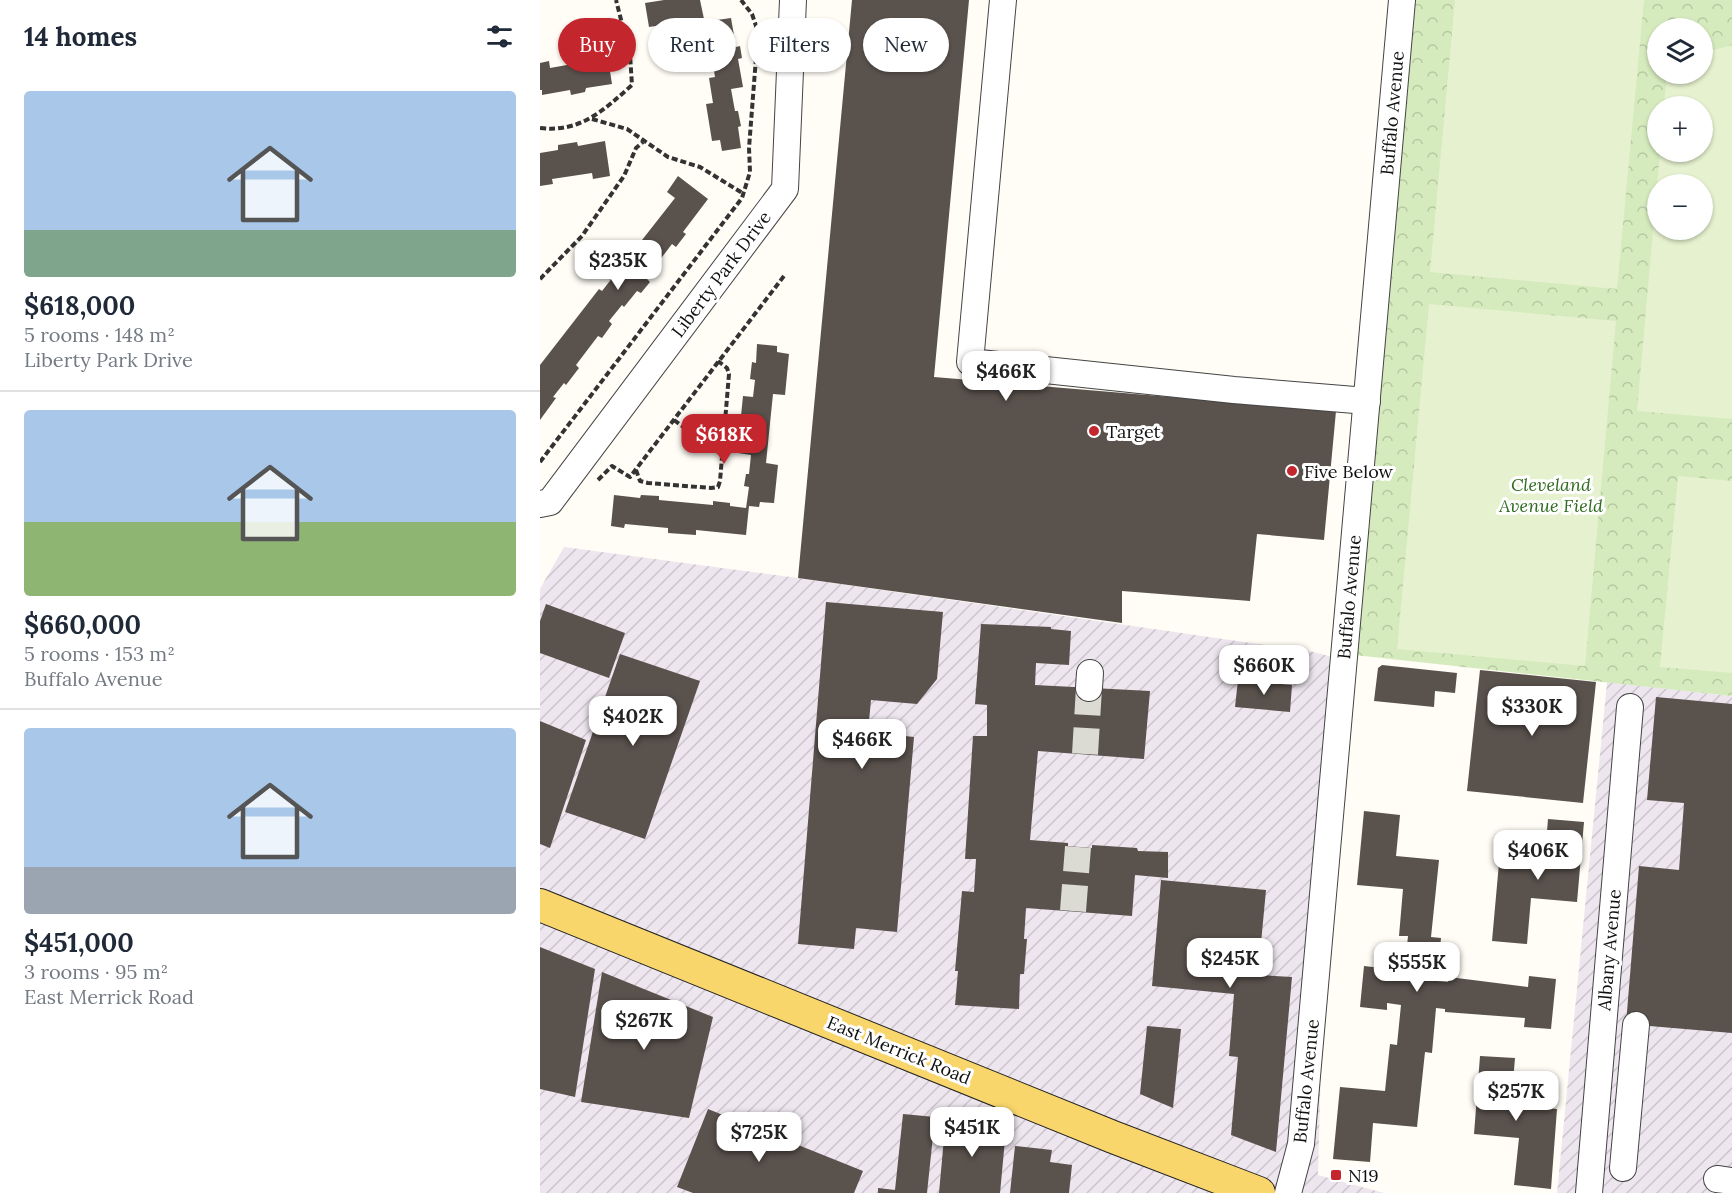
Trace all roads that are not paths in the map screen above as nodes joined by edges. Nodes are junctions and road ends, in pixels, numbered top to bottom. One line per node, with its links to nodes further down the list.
1 (793, 0): 5 (street, Liberty Park Drive)
2 (1003, 0): 4 (street)
3 (1402, 0): 4 (street, Buffalo Avenue)
4 (1367, 401): 11 (street, Buffalo Avenue)
5 (540, 504)
6 (1630, 707): 12 (street, Albany Avenue)
7 (540, 905): 10 (main road, East Merrick Road)
8 (1635, 1025): 9 (street)
9 (1623, 1168)
10 (1259, 1193)
11 (1288, 1193)
12 (1589, 1193)

